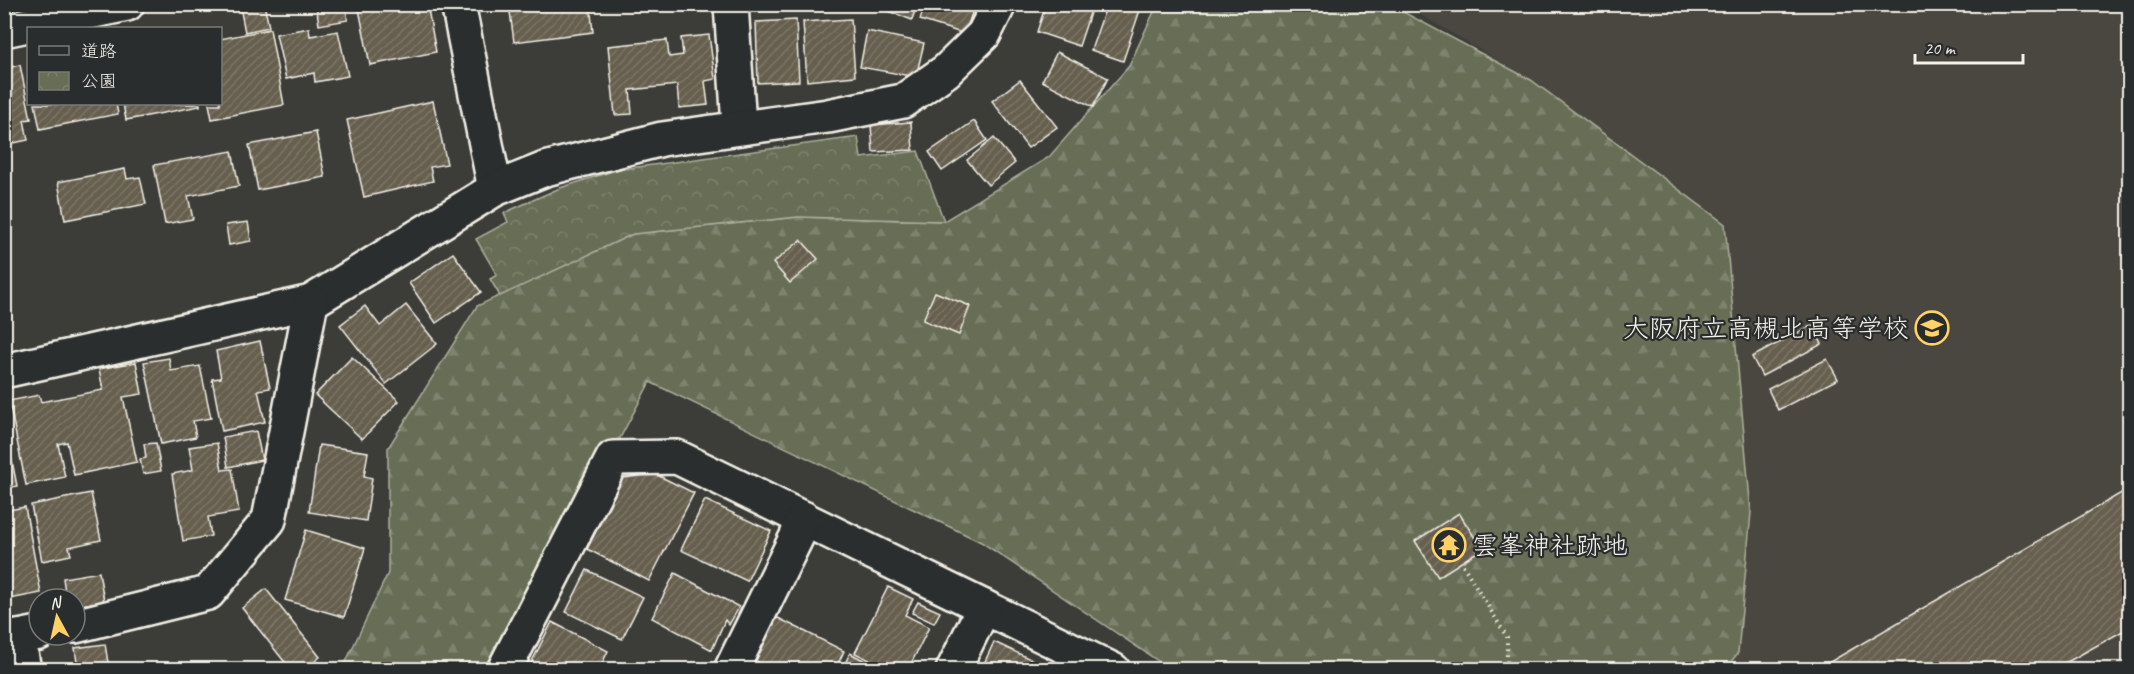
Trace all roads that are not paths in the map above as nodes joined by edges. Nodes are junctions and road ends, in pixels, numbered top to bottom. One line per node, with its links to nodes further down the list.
1 (127, 4): 5 (street)
2 (459, 4): 7 (street)
3 (731, 4): 6 (street)
4 (999, 4): 6 (street)
5 (4, 30)
6 (739, 126): 7 (street)
7 (495, 189): 8 (street)
8 (311, 302): 9 (street); 12 (street)
9 (4, 371)
10 (803, 518): 11 (street); 15 (street); 16 (street)
11 (984, 607): 17 (street); 18 (street)
12 (87, 623)
13 (21, 637): 14 (street)
14 (24, 669)
15 (504, 669)
16 (731, 669)
17 (953, 669)
18 (1113, 669)

